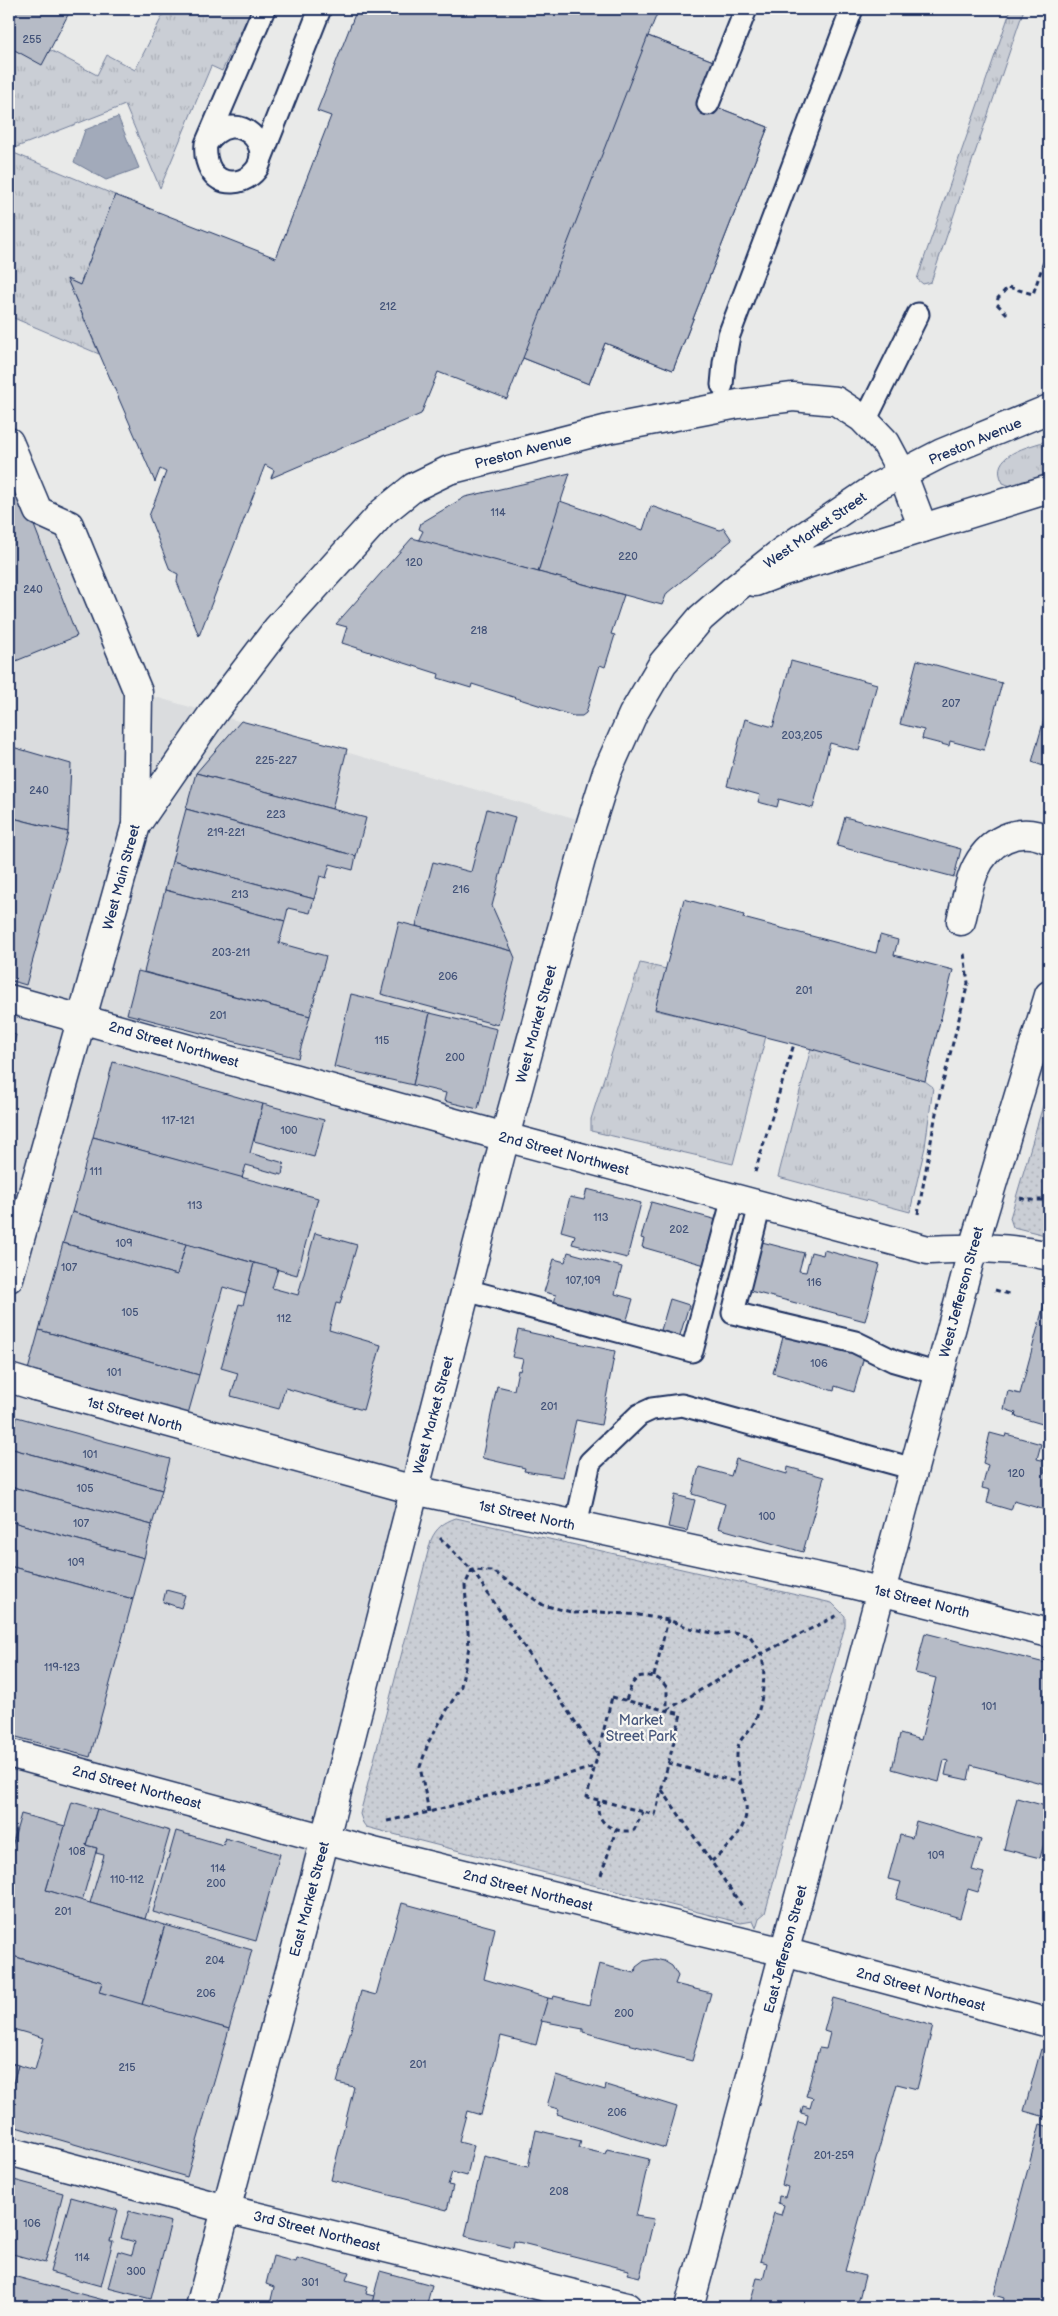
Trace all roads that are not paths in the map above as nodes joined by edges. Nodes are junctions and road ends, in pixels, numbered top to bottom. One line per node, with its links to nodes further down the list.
1 (264, 9): 6 (lane)
2 (320, 9): 7 (lane)
3 (746, 9): 5 (lane)
4 (852, 9): 9 (lane)
5 (708, 104)
6 (206, 144): 7 (lane); 7 (lane)
7 (259, 164)
8 (918, 314): 11 (lane)
9 (722, 385)
10 (1049, 409): 13 (street, Preston Avenue)
11 (865, 420): 13 (street, Preston Avenue); 17 (street, Preston Avenue)
12 (9, 442): 17 (street, West Main Street)
13 (902, 473): 15 (street, Preston Avenue); 16 (street, West Market Street)
14 (1049, 489): 15 (street)
15 (923, 528): 16 (street, West Market Street)
16 (731, 592): 23 (street, West Market Street)
17 (136, 825): 22 (street, West Main Street)
18 (1049, 840): 19 (street)
19 (961, 921)
20 (1049, 995): 26 (street, West Jefferson Street)
21 (9, 999): 22 (street, 2nd Street Northwest)
22 (83, 1018): 23 (street, 2nd Street Northwest); 28 (street, West Main Street)
23 (506, 1137): 24 (street, 2nd Street Northwest); 29 (street, West Market Street)
24 (733, 1198): 25 (street, 2nd Street Northwest); 29 (lane)
25 (760, 1205): 26 (street, 2nd Street Northwest); 30 (lane)
26 (973, 1248): 27 (street, 2nd Street Northwest); 30 (street, West Jefferson Street)
27 (1049, 1256)
28 (9, 1278)
29 (466, 1290): 33 (street, West Market Street)
30 (939, 1374): 32 (street, West Jefferson Street)
31 (9, 1378): 33 (street, 1st Street North)
32 (914, 1469): 34 (lane); 35 (street, West Jefferson Street)
33 (414, 1490): 34 (street, 1st Street North); 38 (street, East Market Street)
34 (576, 1525): 35 (street, 1st Street North)
35 (881, 1591): 36 (street, 1st Street North); 39 (street, East Jefferson Street)
36 (1049, 1633)
37 (9, 1753): 38 (street, 2nd Street Northeast)
38 (325, 1838): 39 (street, 2nd Street Northeast); 42 (street, East Market Street)
39 (784, 1952): 40 (street, 2nd Street Northeast); 45 (street, East Jefferson Street)
40 (1049, 2023)
41 (9, 2151): 42 (street, 3rd Street Northeast)
42 (226, 2209): 43 (street, East Market Street); 44 (street, 3rd Street Northeast)
43 (200, 2307)
44 (627, 2307)
45 (689, 2307)

